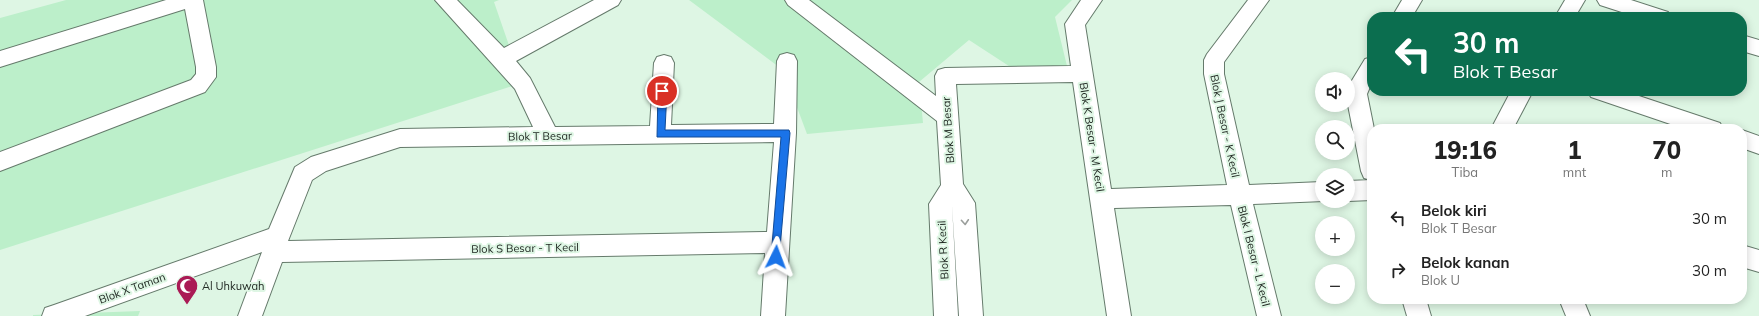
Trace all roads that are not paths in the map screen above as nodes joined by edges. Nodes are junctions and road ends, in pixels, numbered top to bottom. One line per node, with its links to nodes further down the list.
1 (192, 0): 15 (street); 32 (street)
2 (445, 0): 16 (street)
3 (611, 0): 16 (street)
4 (794, 0): 23 (street)
5 (1092, 0): 20 (street, Blok K Besar - M Kecil)
6 (1259, 0): 37 (street, Blok J Besar - K Kecil)
7 (1412, 0): 10 (street)
8 (1575, 0): 11 (street)
9 (1607, 0): 12 (street)
10 (1405, 12)
11 (1568, 12)
12 (1645, 12)
13 (1747, 44): 14 (street)
14 (1759, 48)
15 (0, 59)
16 (502, 60): 28 (street)
17 (787, 61): 26 (street)
18 (664, 63): 27 (street)
19 (1367, 72): 31 (street)
20 (1082, 74): 23 (street, Blok M Besar); 38 (street, Blok K Besar - M Kecil)
21 (1519, 96): 24 (street)
22 (1613, 96): 25 (street)
23 (947, 117): 33 (street, Blok M Besar)
24 (1505, 124)
25 (1697, 124)
26 (785, 133): 27 (street, Blok T Besar); 39 (street)
27 (660, 134): 28 (street, Blok T Besar)
28 (548, 136): 40 (street, Blok T Besar)
29 (1747, 141): 30 (street)
30 (1759, 145)
31 (1367, 147)
32 (0, 162)
33 (952, 187): 48 (street, Blok R Kecil); 49 (street, one-way to 49)
34 (1367, 190): 35 (street)
35 (1355, 191)
36 (1315, 192): 37 (street)
37 (1240, 196): 38 (street); 51 (street, Blok I Besar - L Kecil)
38 (1101, 199): 50 (street, Blok K Besar - M Kecil)
39 (777, 242): 40 (street, Blok S Besar - T Kecil); 47 (street)
40 (276, 244): 45 (street, Blok X Taman); 46 (street)
41 (1747, 257): 42 (street)
42 (1759, 261)
43 (1415, 304): 52 (street)
44 (1573, 304): 53 (street)
45 (54, 316)
46 (250, 316)
47 (773, 316)
48 (946, 316)
49 (971, 316)
50 (1119, 316)
51 (1269, 316)
52 (1419, 316)
53 (1578, 316)

